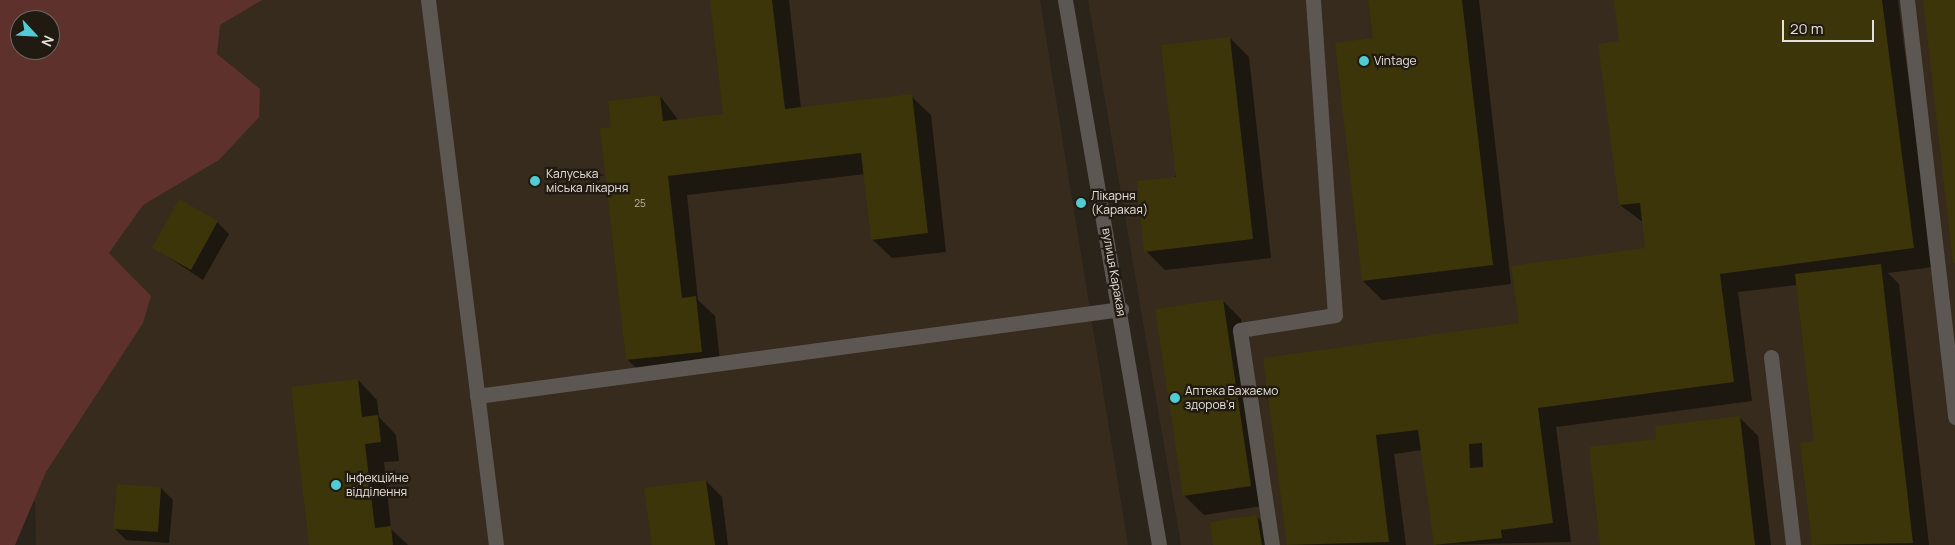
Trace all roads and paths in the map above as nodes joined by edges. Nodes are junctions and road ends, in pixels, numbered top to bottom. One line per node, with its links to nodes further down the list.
1 (428, 0): 7 (street)
2 (1065, 0): 5 (street, вулиця Каракая)
3 (1313, 0): 11 (street)
4 (1907, 0): 8 (street)
5 (1121, 309): 7 (street); 10 (street, вулиця Каракая)
6 (1771, 357): 12 (street)
7 (477, 396): 9 (street)
8 (1955, 417)
9 (496, 545)
10 (1159, 545)
11 (1272, 545)
12 (1793, 545)

